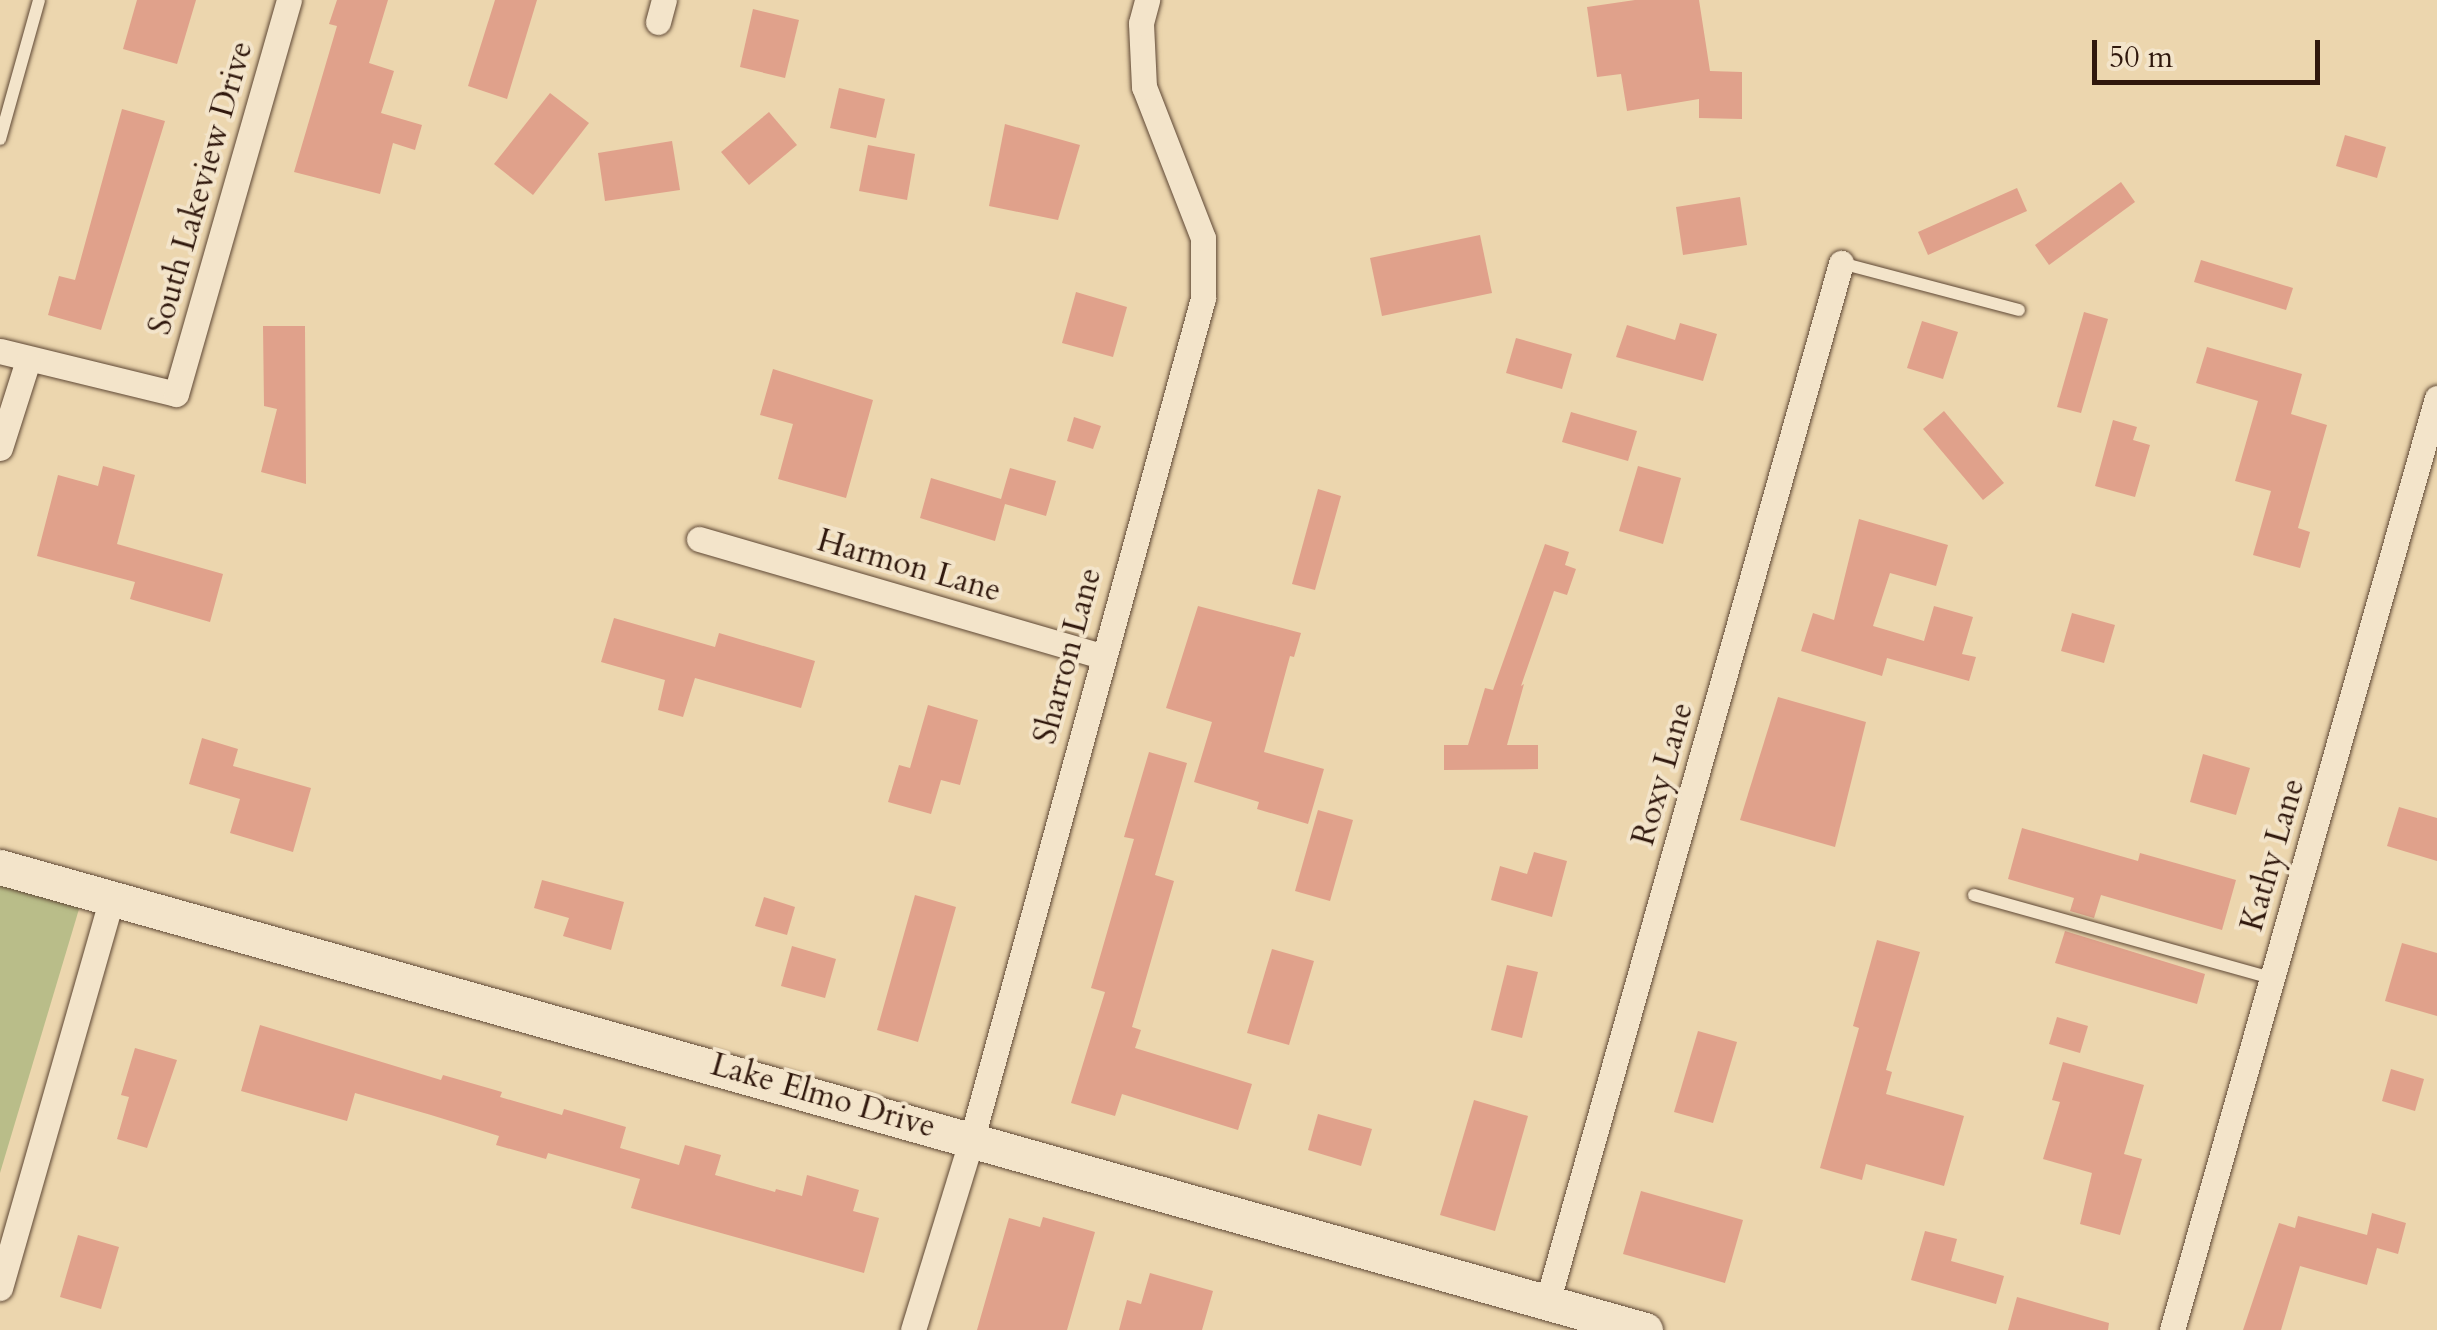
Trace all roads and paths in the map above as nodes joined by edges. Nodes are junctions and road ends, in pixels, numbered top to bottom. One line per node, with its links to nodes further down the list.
1 (39, 0): 4 (lane)
2 (288, 0): 8 (street, South Lakeview Drive)
3 (1147, 0): 12 (street, Sharron Lane)
4 (0, 139)
5 (1841, 264): 6 (lane); 19 (street, Roxy Lane)
6 (2019, 310)
7 (0, 351): 8 (street)
8 (28, 360): 10 (street)
9 (2437, 398): 16 (street, Kathy Lane)
10 (0, 448)
11 (699, 539): 12 (street, Harmon Lane)
12 (1101, 656): 17 (street, Sharron Lane)
13 (0, 866): 15 (street, Lake Elmo Drive)
14 (1974, 894): 16 (lane)
15 (112, 897): 17 (street, Lake Elmo Drive); 18 (street)
16 (2272, 978): 22 (street, Kathy Lane)
17 (972, 1138): 19 (street, Lake Elmo Drive); 20 (street, Sharron Lane)
18 (0, 1288)
19 (1547, 1302): 21 (street, Lake Elmo Drive)
20 (913, 1330)
21 (1645, 1330)
22 (2172, 1330)

